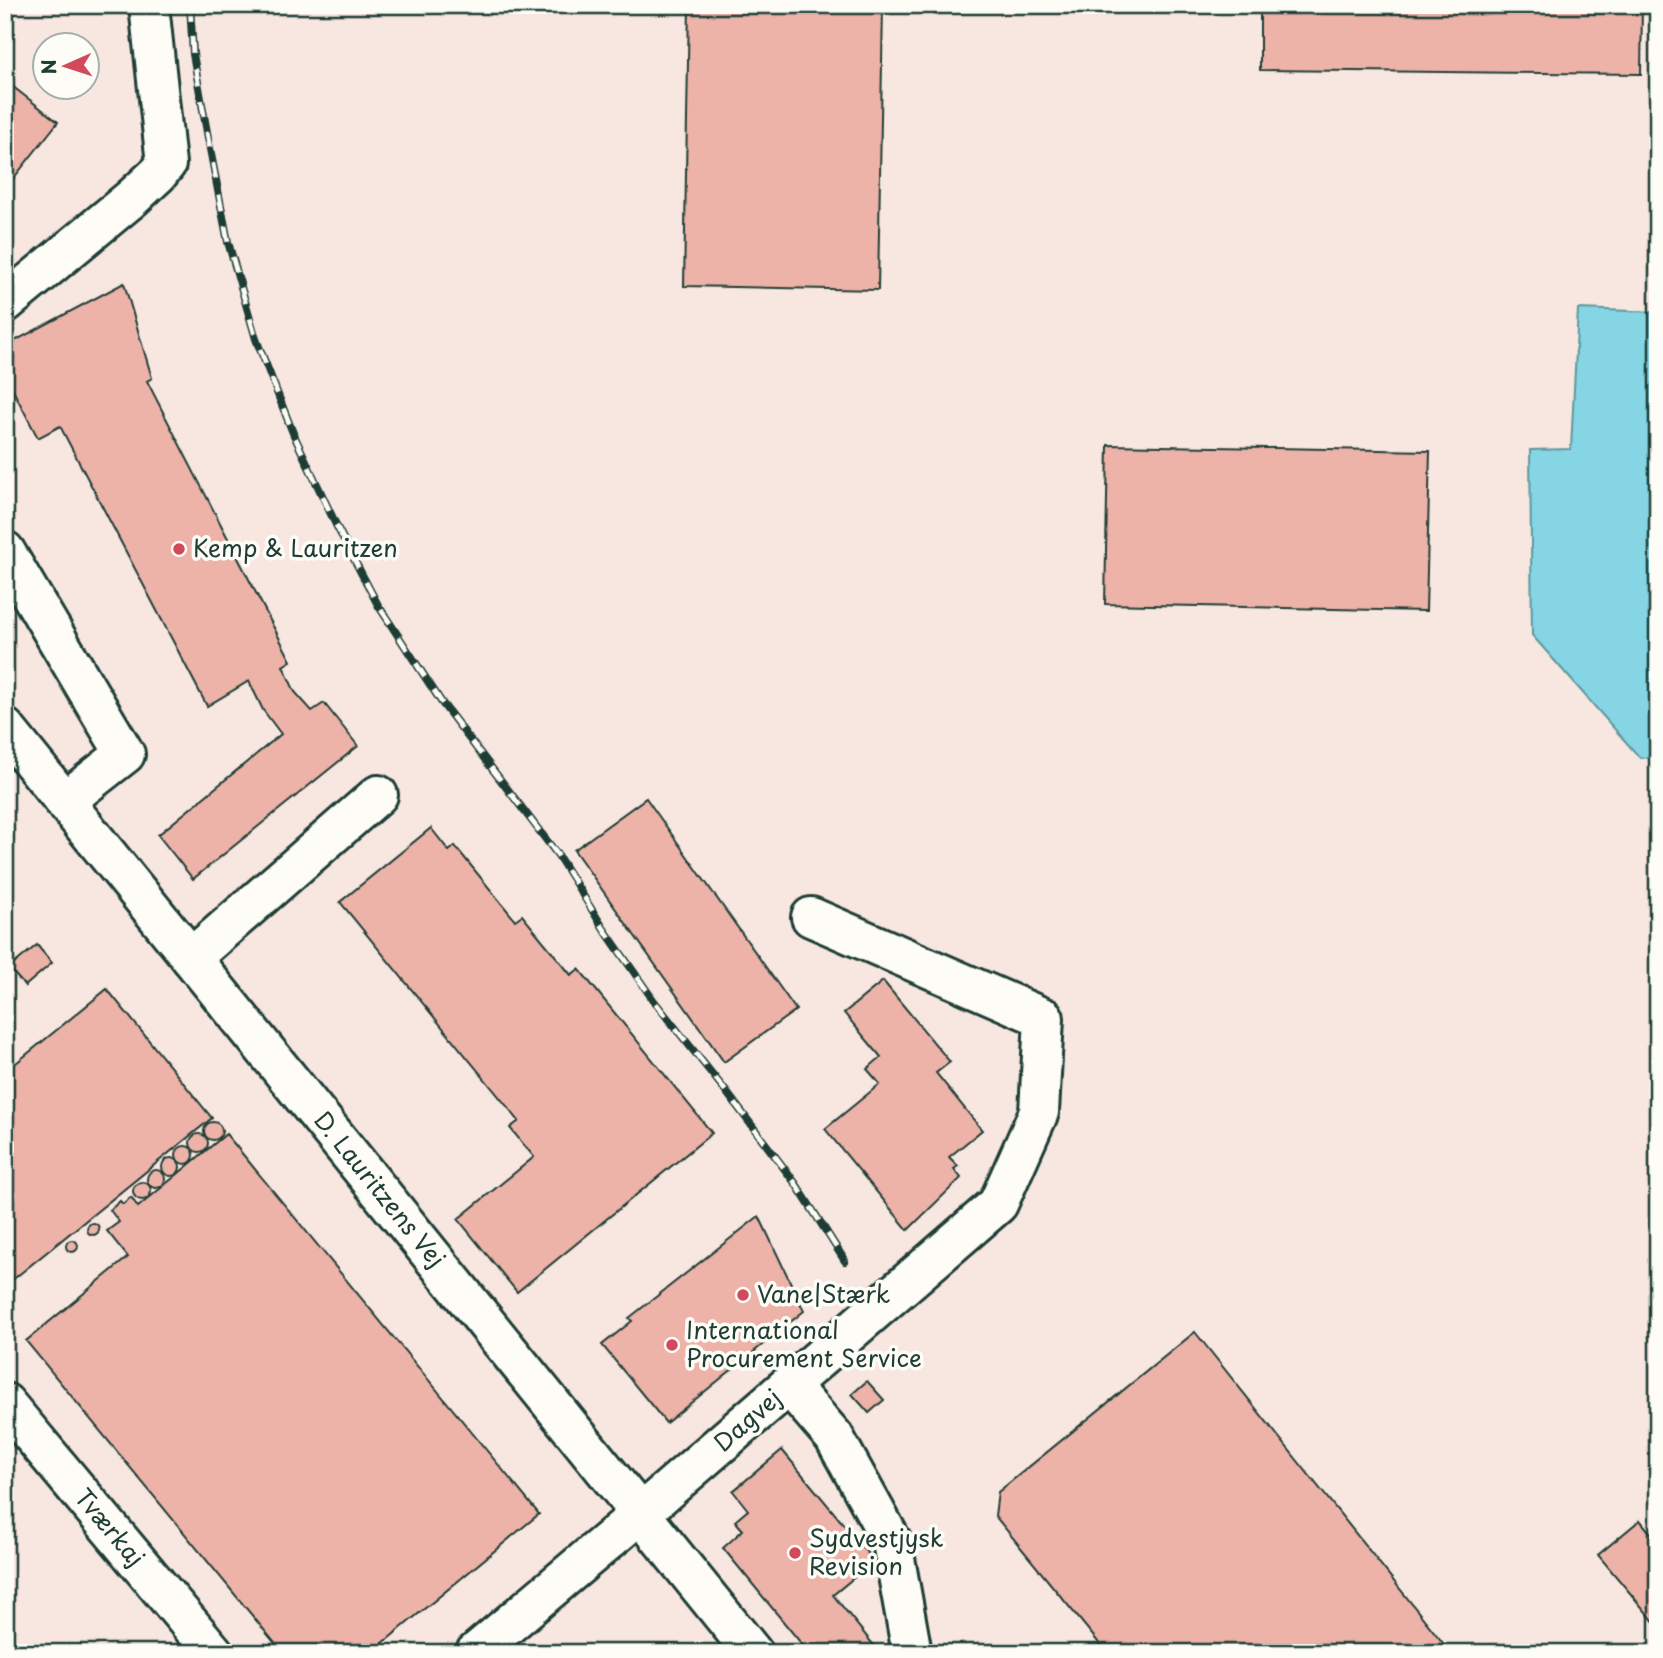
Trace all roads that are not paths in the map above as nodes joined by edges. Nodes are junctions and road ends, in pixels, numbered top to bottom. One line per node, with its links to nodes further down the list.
1 (149, 5): 2 (street)
2 (5, 303)
3 (5, 551): 6 (street)
4 (5, 728): 6 (street, D. Lauritzens Vej)
5 (377, 795): 8 (street)
6 (65, 801): 8 (street, D. Lauritzens Vej)
7 (811, 917): 9 (street, Dagvej)
8 (191, 958): 11 (street, D. Lauritzens Vej)
9 (789, 1385): 11 (street, Dagvej); 15 (street)
10 (5, 1403): 12 (street, Tværkaj)
11 (641, 1513): 13 (street, Dagvej); 14 (street, D. Lauritzens Vej)
12 (214, 1653)
13 (475, 1653)
14 (753, 1653)
15 (912, 1653)

